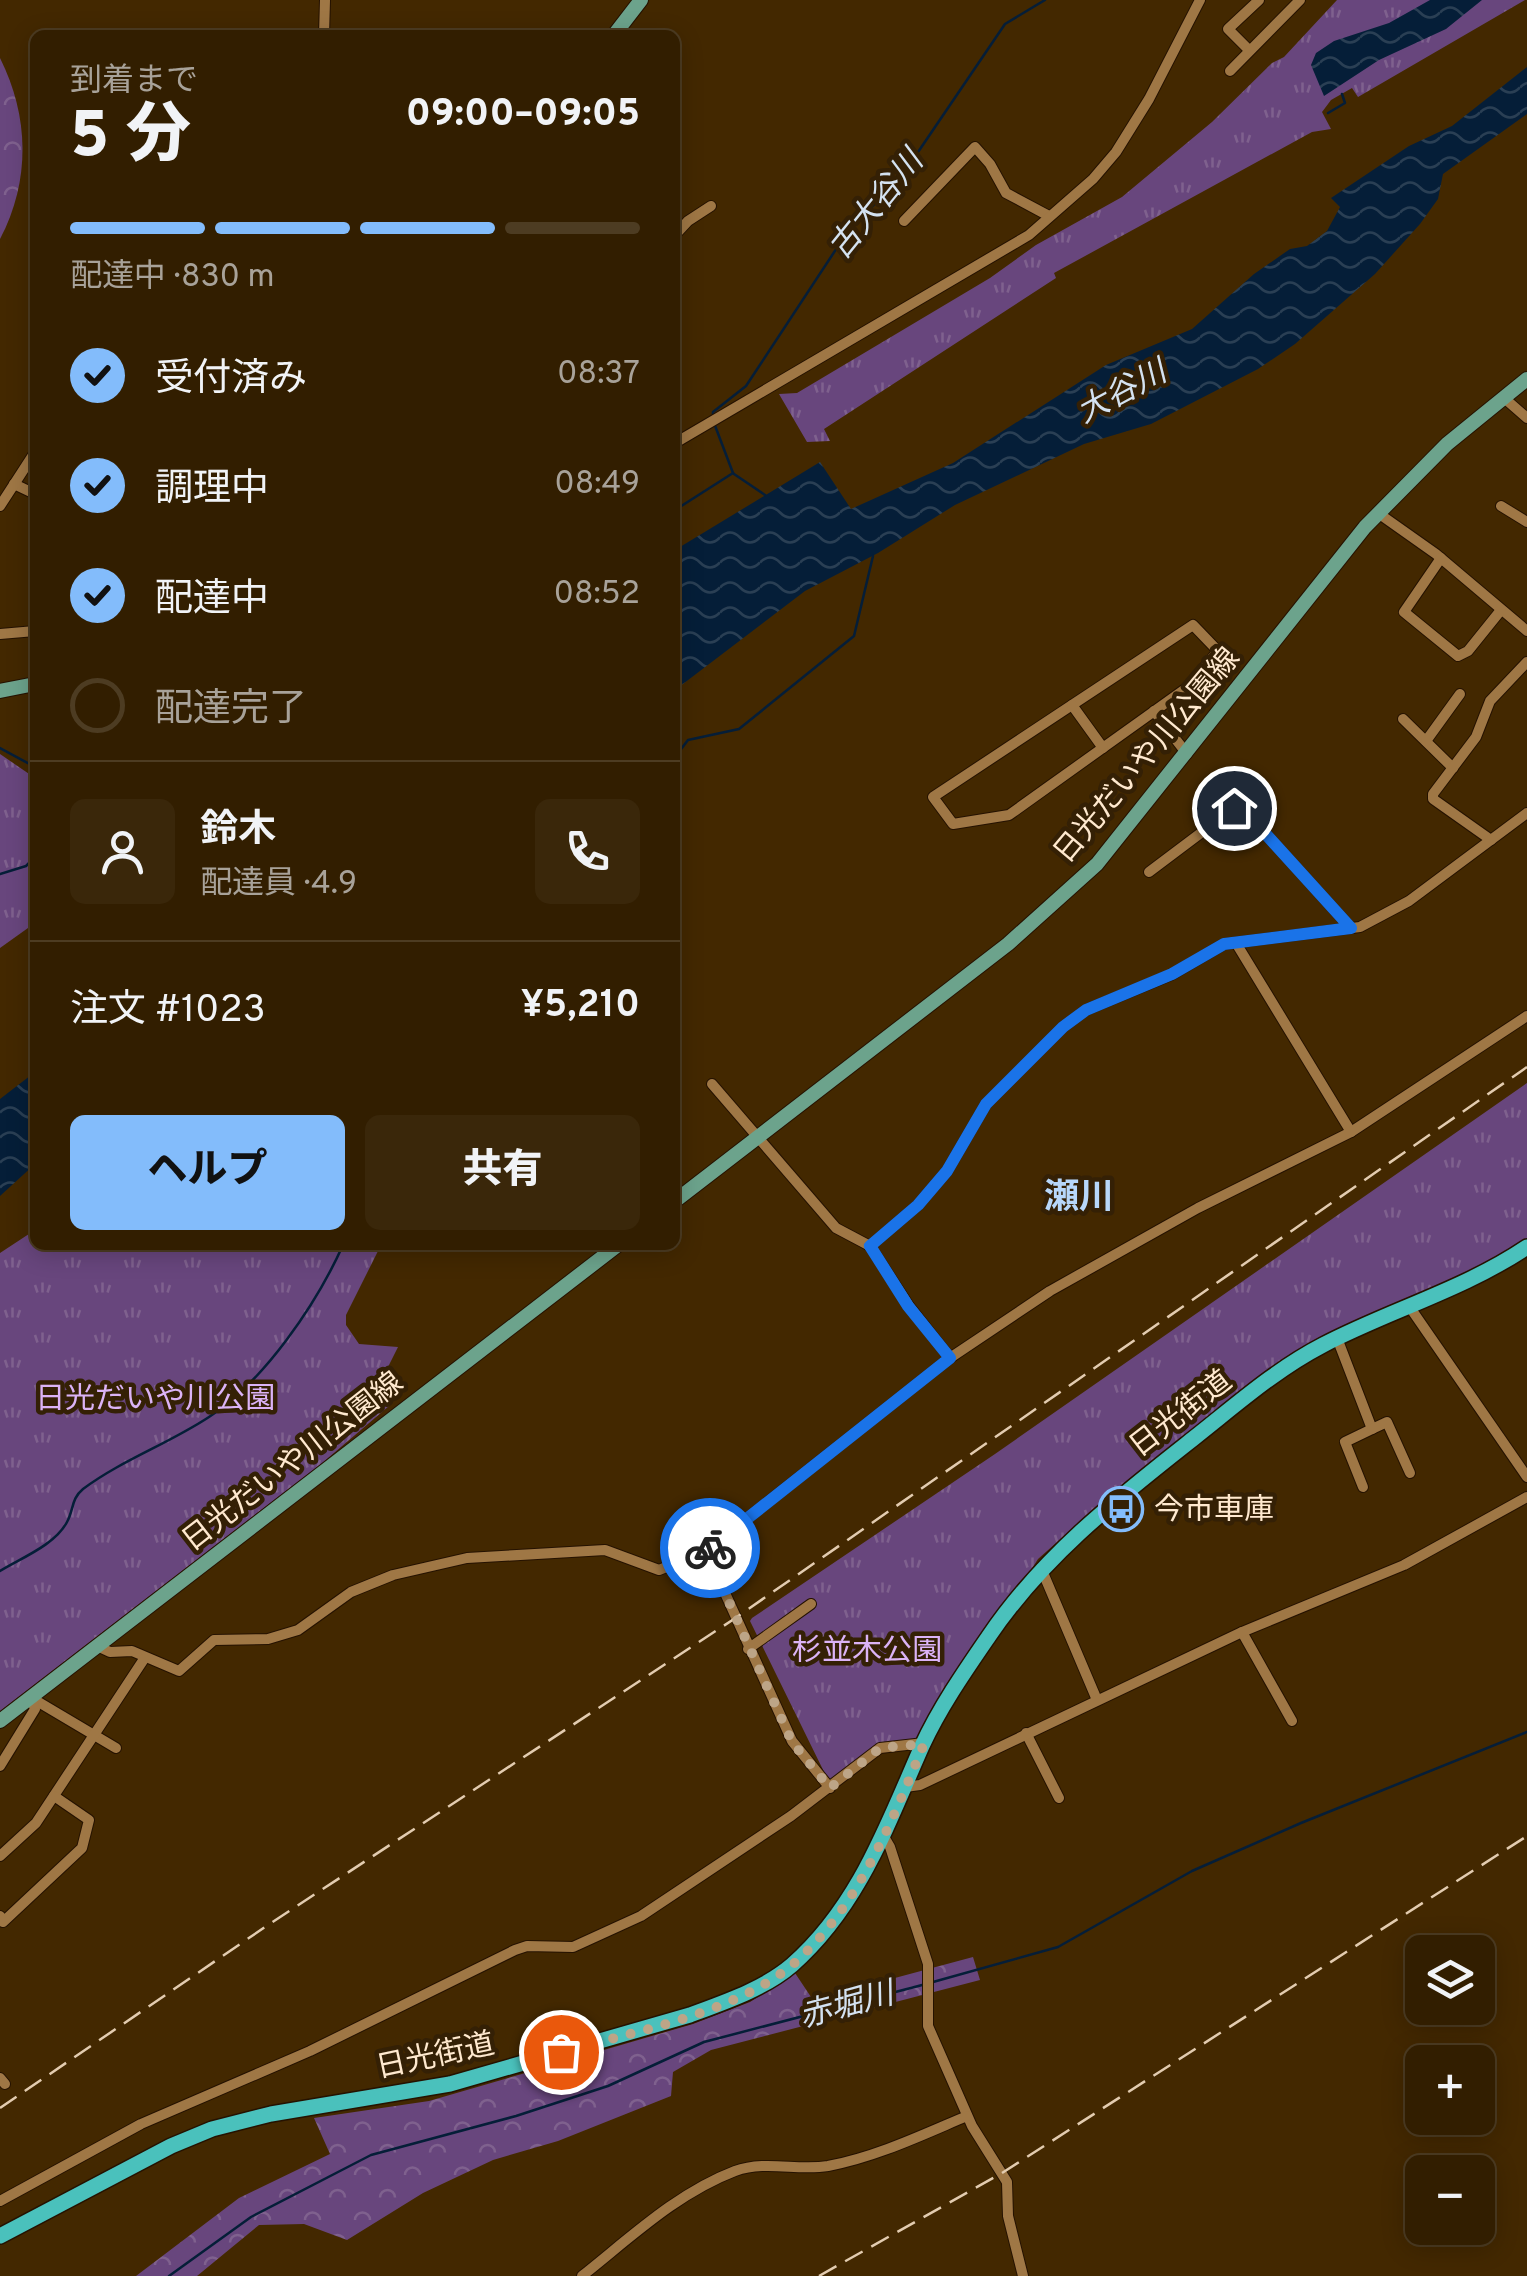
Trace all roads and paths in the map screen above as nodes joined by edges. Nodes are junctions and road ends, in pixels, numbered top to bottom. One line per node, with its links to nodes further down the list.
1 (326, 0): 6 (street)
2 (641, 0): 7 (main road)
3 (1200, 0): 11 (street)
4 (1258, 0): 8 (street)
5 (1300, 0): 8 (street)
6 (324, 30)
7 (618, 30)
8 (1248, 49): 9 (street)
9 (1230, 71)
10 (711, 206): 13 (street)
11 (1050, 216): 12 (street); 17 (street)
12 (904, 221)
13 (680, 230)
14 (1527, 379): 15 (main road, 日光だいや川公園線)
15 (1503, 398): 16 (street); 23 (main road, 日光だいや川公園線)
16 (1527, 418)
17 (680, 441)
18 (30, 460): 19 (street)
19 (14, 484): 20 (street); 21 (street)
20 (30, 492)
21 (0, 506)
22 (1501, 506): 24 (street)
23 (1378, 513): 25 (street); 39 (main road, 日光だいや川公園線)
24 (1527, 522)
25 (1441, 558): 26 (street); 26 (street)
26 (1502, 610): 28 (street)
27 (30, 631): 29 (street)
28 (1527, 632)
29 (0, 634)
30 (1527, 662): 40 (street)
31 (30, 685): 32 (main road)
32 (0, 691)
33 (1460, 694): 37 (street)
34 (1072, 705): 35 (street); 38 (street); 38 (street)
35 (1154, 711): 38 (street); 39 (street)
36 (1403, 719): 37 (street)
37 (1426, 741): 40 (street)
38 (1103, 748)
39 (1187, 754): 49 (main road, 日光だいや川公園線)
40 (1454, 768): 42 (street)
41 (1527, 814): 42 (street)
42 (1491, 840): 44 (street)
43 (1149, 872): 44 (street)
44 (1351, 928): 45 (street)
45 (1236, 943): 48 (street); 51 (street)
46 (1527, 1016): 48 (street)
47 (712, 1084): 49 (street)
48 (1351, 1132): 56 (street)
49 (759, 1135): 50 (main road, 日光だいや川公園線); 51 (street)
50 (680, 1196)
51 (870, 1246): 56 (street)
52 (1527, 1247): 54 (highway, 日光街道)
53 (612, 1250): 66 (main road, 日光だいや川公園線)
54 (1409, 1306): 55 (highway, 日光街道); 59 (street)
55 (1338, 1338): 57 (street); 63 (highway, 日光街道)
56 (950, 1358): 62 (street)
57 (1372, 1429): 58 (street); 60 (street)
58 (1410, 1473)
59 (1527, 1477)
60 (1363, 1487)
61 (1527, 1497): 65 (street)
62 (706, 1551): 67 (street); 68 (street)
63 (1041, 1568): 70 (street); 75 (highway, 日光街道)
64 (811, 1604): 67 (street)
65 (1242, 1632): 70 (street); 72 (street)
66 (97, 1646): 68 (street); 69 (main road, 日光だいや川公園線)
67 (748, 1648): 79 (street)
68 (144, 1659): 74 (street)
69 (30, 1697): 71 (main road, 日光だいや川公園線); 74 (street); 77 (street)
70 (1098, 1700): 73 (street)
71 (0, 1720)
72 (1292, 1722)
73 (1026, 1732): 78 (street); 81 (street)
74 (93, 1734): 76 (street); 80 (street)
75 (924, 1744): 78 (highway, 日光街道); 79 (street)
76 (116, 1748)
77 (0, 1766)
78 (905, 1787): 82 (highway, 日光街道)
79 (830, 1788): 86 (street)
80 (54, 1796): 83 (street); 84 (street)
81 (1059, 1798)
82 (883, 1835): 85 (street); 87 (highway, 日光街道)
83 (0, 1856)
84 (0, 1916)
85 (967, 2116): 88 (street); 89 (street)
86 (0, 2201)
87 (0, 2236)
88 (582, 2276)
89 (1023, 2276)

